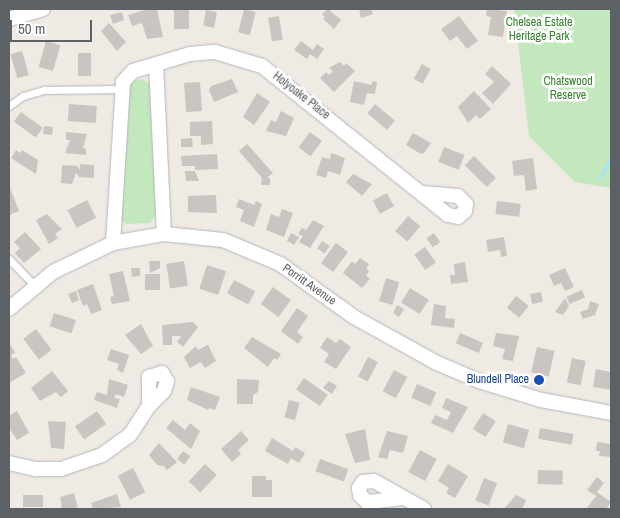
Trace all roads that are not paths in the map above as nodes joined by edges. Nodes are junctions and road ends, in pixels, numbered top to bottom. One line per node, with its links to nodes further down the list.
1 (43, 9): 2 (street)
2 (9, 19)
3 (156, 64): 4 (street, Holyoake Place); 6 (street, Holyoake Place); 7 (street)
4 (122, 89): 5 (lane); 8 (street)
5 (9, 106)
6 (425, 193)
7 (164, 234): 8 (street, Porritt Avenue); 13 (street, Porritt Avenue)
8 (113, 243): 10 (street, Porritt Avenue)
9 (9, 259): 10 (lane)
10 (35, 286): 11 (street, Porritt Avenue)
11 (9, 309)
12 (149, 406): 14 (street)
13 (611, 413)
14 (9, 463)
15 (402, 498): 16 (street)
16 (424, 509)

